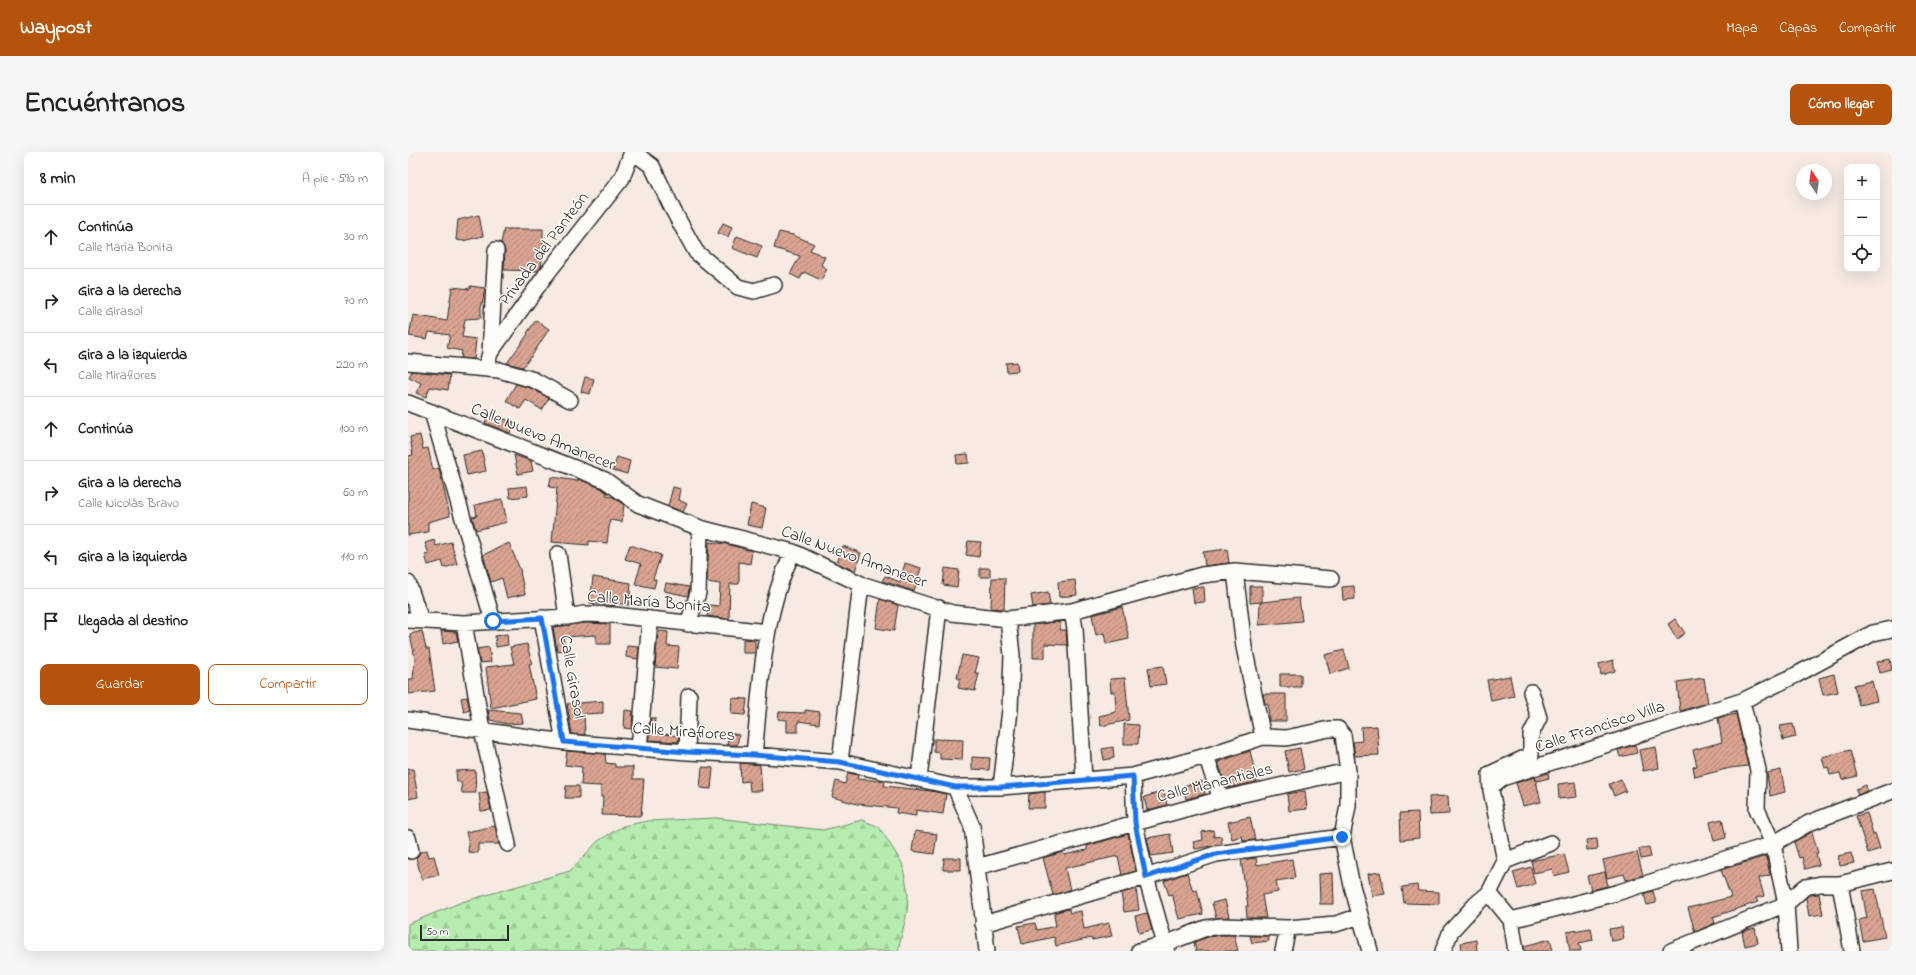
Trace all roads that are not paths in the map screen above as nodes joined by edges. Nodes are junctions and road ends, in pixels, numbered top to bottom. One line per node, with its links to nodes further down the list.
1 (632, 152): 3 (street); 4 (street, Privada del Panteón)
2 (496, 250): 4 (street)
3 (774, 285)
4 (490, 353): 6 (street, Privada del Panteón)
5 (408, 362): 6 (street)
6 (486, 368): 7 (street)
7 (570, 400)
8 (408, 403): 9 (street, Calle Nuevo Amanecer)
9 (432, 412): 10 (street, Calle Nuevo Amanecer); 24 (street)
10 (700, 528): 11 (street, Calle Nuevo Amanecer); 26 (street)
11 (792, 552): 16 (street, Calle Nuevo Amanecer); 28 (street)
12 (558, 554): 19 (street)
13 (1235, 571): 14 (street, Calle Nuevo Amanecer); 18 (street, Calle Nuevo Amanecer); 34 (street)
14 (1331, 579)
15 (408, 583): 22 (street)
16 (861, 584): 17 (street, Calle Nuevo Amanecer); 40 (street)
17 (939, 608): 21 (street, Calle Nuevo Amanecer); 43 (street)
18 (1072, 611): 21 (street, Calle Nuevo Amanecer); 44 (street)
19 (567, 617): 20 (street, Calle María Bonita); 23 (street, Calle María Bonita)
20 (542, 618): 24 (street, Calle María Bonita); 35 (street, Calle Girasol)
21 (1008, 619): 47 (street)
22 (414, 620): 25 (street, Calle María Bonita)
23 (650, 620): 26 (street, Calle María Bonita); 36 (street)
24 (493, 621): 25 (street, Calle María Bonita)
25 (464, 623): 33 (street)
26 (688, 624): 28 (street, Calle María Bonita)
27 (1892, 629): 31 (street, Calle Francisco Villa)
28 (767, 632): 38 (street)
29 (1531, 692): 45 (street)
30 (689, 696): 37 (street)
31 (1742, 701): 45 (street, Calle Francisco Villa); 54 (street)
32 (408, 720): 33 (street, Calle Miraflores)
33 (482, 730): 35 (street, Calle Miraflores); 53 (street)
34 (1263, 737): 39 (street, Calle Miraflores); 41 (street)
35 (564, 742): 36 (street, Calle Miraflores)
36 (639, 749): 37 (street, Calle Miraflores)
37 (687, 752): 38 (street, Calle Miraflores)
38 (754, 755): 40 (street, Calle Miraflores)
39 (1206, 756): 42 (street, Calle Miraflores); 49 (street)
40 (840, 762): 43 (street, Calle Miraflores)
41 (1348, 771): 49 (street, Calle Manantiales); 51 (street)
42 (1133, 776): 44 (street, Calle Miraflores); 50 (street)
43 (919, 779): 46 (street, Calle Miraflores)
44 (1084, 779): 47 (street, Calle Miraflores)
45 (1492, 786): 55 (street)
46 (955, 787): 47 (street, Calle Miraflores); 56 (street)
47 (1001, 787)
48 (1892, 792): 54 (street)
49 (1221, 800): 50 (street, Calle Manantiales)
50 (1135, 823): 56 (street, Calle Manantiales); 58 (street)
51 (1342, 837): 58 (street); 62 (street)
52 (1551, 843): 55 (street)
53 (508, 844)
54 (1773, 844): 61 (street); 63 (street)
55 (1505, 861): 60 (street)
56 (977, 867): 64 (street)
57 (1892, 871): 59 (street)
58 (1146, 877): 64 (street); 66 (street)
59 (1840, 884): 61 (street); 75 (street)
60 (1489, 894): 63 (street); 71 (street)
61 (1786, 904): 73 (street); 74 (street)
62 (1360, 916): 65 (street); 70 (street)
63 (1511, 920): 72 (street)
64 (983, 924): 67 (street)
65 (1288, 928): 66 (street); 69 (street)
66 (1166, 947): 68 (street)
67 (987, 951)
68 (1139, 951)
69 (1283, 951)
70 (1370, 951)
71 (1443, 951)
72 (1516, 951)
73 (1671, 951)
74 (1789, 951)
75 (1852, 951)

